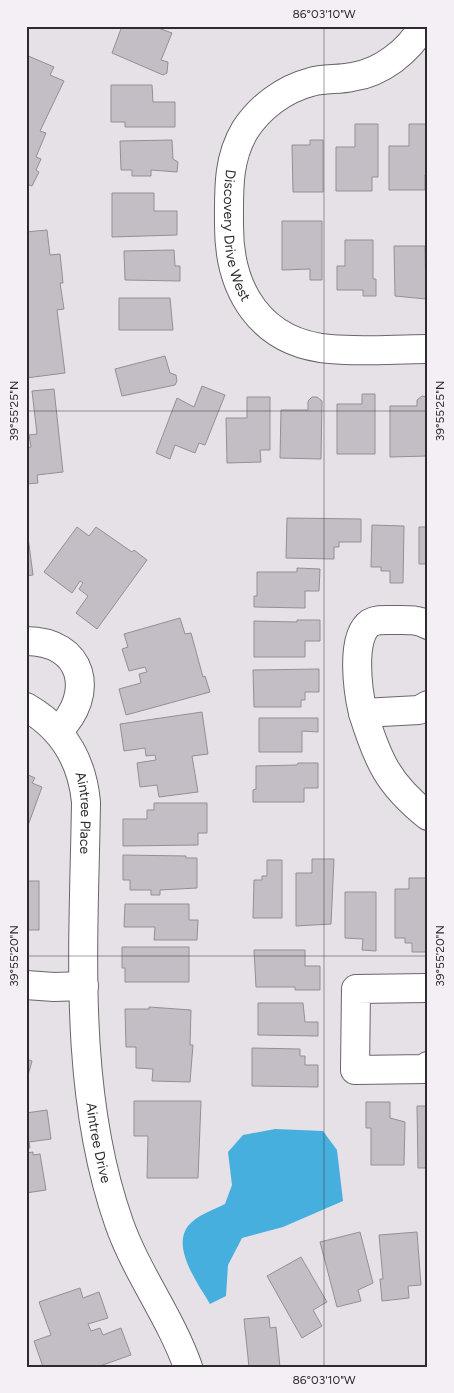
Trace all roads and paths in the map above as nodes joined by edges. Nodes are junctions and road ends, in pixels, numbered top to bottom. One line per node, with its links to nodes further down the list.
1 (423, 26): 2 (street, Discovery Drive West)
2 (428, 348)
3 (428, 625): 7 (street)
4 (26, 641): 8 (street)
5 (428, 705): 7 (street)
6 (26, 707): 8 (street, Aintree Place)
7 (363, 713): 9 (street)
8 (58, 731): 10 (street, Aintree Place)
9 (428, 816)
10 (85, 901): 12 (street, Aintree Drive)
11 (26, 985): 12 (street)
12 (84, 986): 15 (street, Aintree Drive)
13 (428, 988): 14 (street)
14 (428, 1066)
15 (188, 1367)

